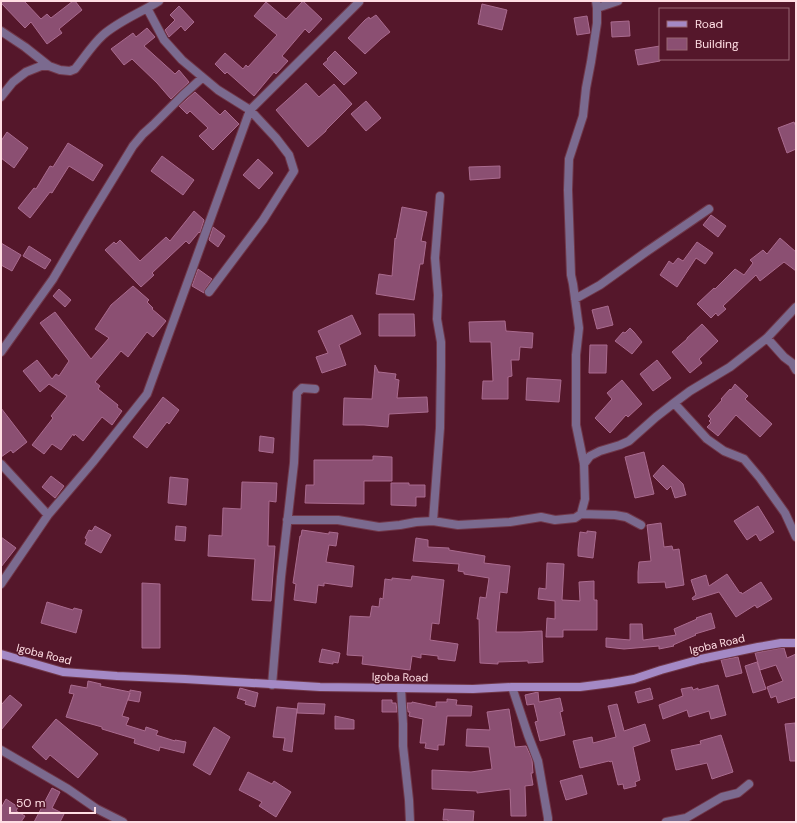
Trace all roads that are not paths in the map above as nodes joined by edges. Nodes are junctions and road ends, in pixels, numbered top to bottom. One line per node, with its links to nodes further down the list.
1 (158, 1): 5 (street)
2 (618, 1): 4 (street)
3 (359, 2): 10 (street)
4 (597, 5): 14 (street)
5 (147, 8): 7 (street); 8 (street)
6 (1, 31): 7 (street)
7 (49, 66): 9 (street)
8 (202, 78): 10 (street); 17 (street)
9 (1, 97)
10 (250, 110): 13 (street); 24 (street)
11 (440, 196): 26 (street)
12 (709, 209): 14 (street)
13 (209, 292)
14 (575, 299): 22 (street)
15 (796, 307): 16 (street)
16 (767, 338): 18 (street); 20 (street)
17 (1, 352)
18 (796, 370)
19 (315, 389): 25 (street)
20 (674, 403): 22 (street); 28 (street)
21 (1, 464): 24 (street)
22 (584, 464): 23 (street)
23 (581, 514): 26 (street); 27 (street)
24 (48, 515): 29 (street)
25 (288, 520): 26 (street); 32 (street)
26 (433, 521)
27 (641, 525)
28 (796, 536)
29 (1, 584)
30 (796, 643): 33 (street, Igoba Road)
31 (1, 654): 32 (street, Igoba Road)
32 (272, 684): 34 (street, Igoba Road)
33 (512, 687): 34 (street, Igoba Road); 39 (street)
34 (401, 688): 38 (street)
35 (1, 750): 37 (street)
36 (749, 784): 40 (street)
37 (123, 822)
38 (410, 822)
39 (548, 822)
40 (666, 822)

